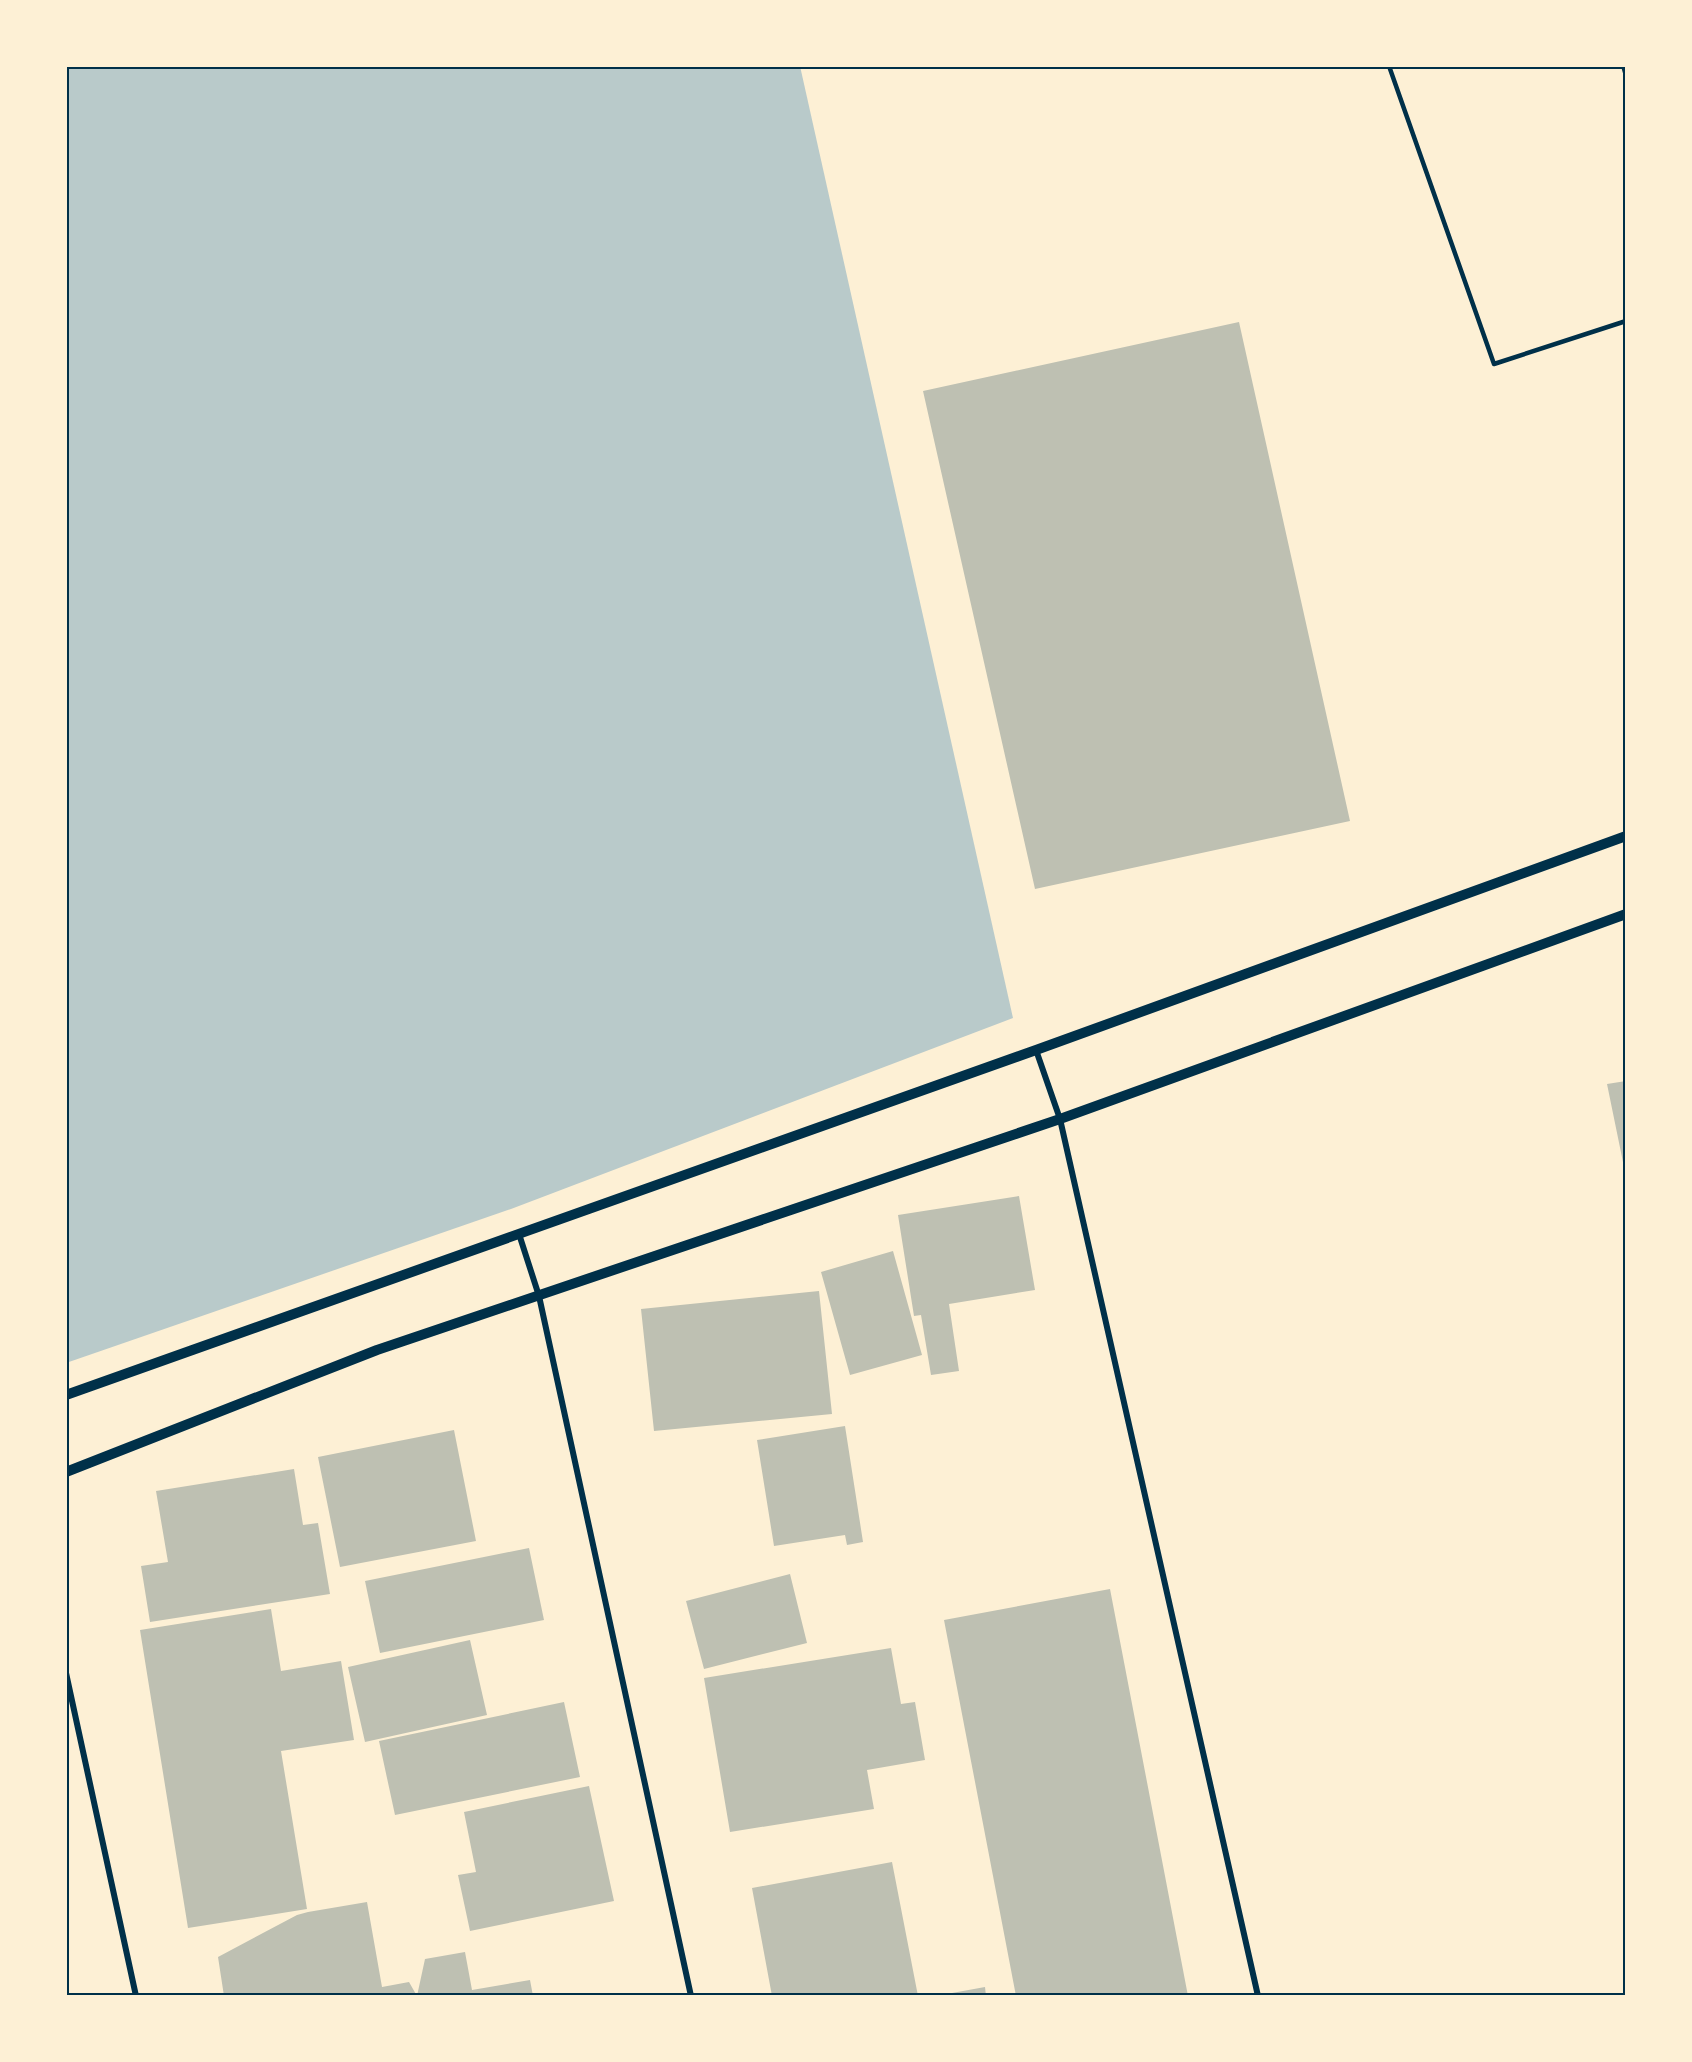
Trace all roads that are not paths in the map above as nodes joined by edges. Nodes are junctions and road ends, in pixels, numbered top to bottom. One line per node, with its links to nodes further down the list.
1 (1389, 66): 4 (lane)
2 (1624, 66): 3 (street)
3 (1626, 73)
4 (1626, 321)
5 (1626, 836): 7 (street)
6 (1626, 914): 8 (street)
7 (1036, 1050): 8 (street); 9 (street)
8 (1060, 1119): 10 (street); 16 (street)
9 (519, 1234): 10 (street); 11 (street)
10 (540, 1296): 12 (street); 15 (street)
11 (66, 1395)
12 (66, 1472)
13 (66, 1673): 14 (street)
14 (136, 1996)
15 (691, 1996)
16 (1258, 1996)

